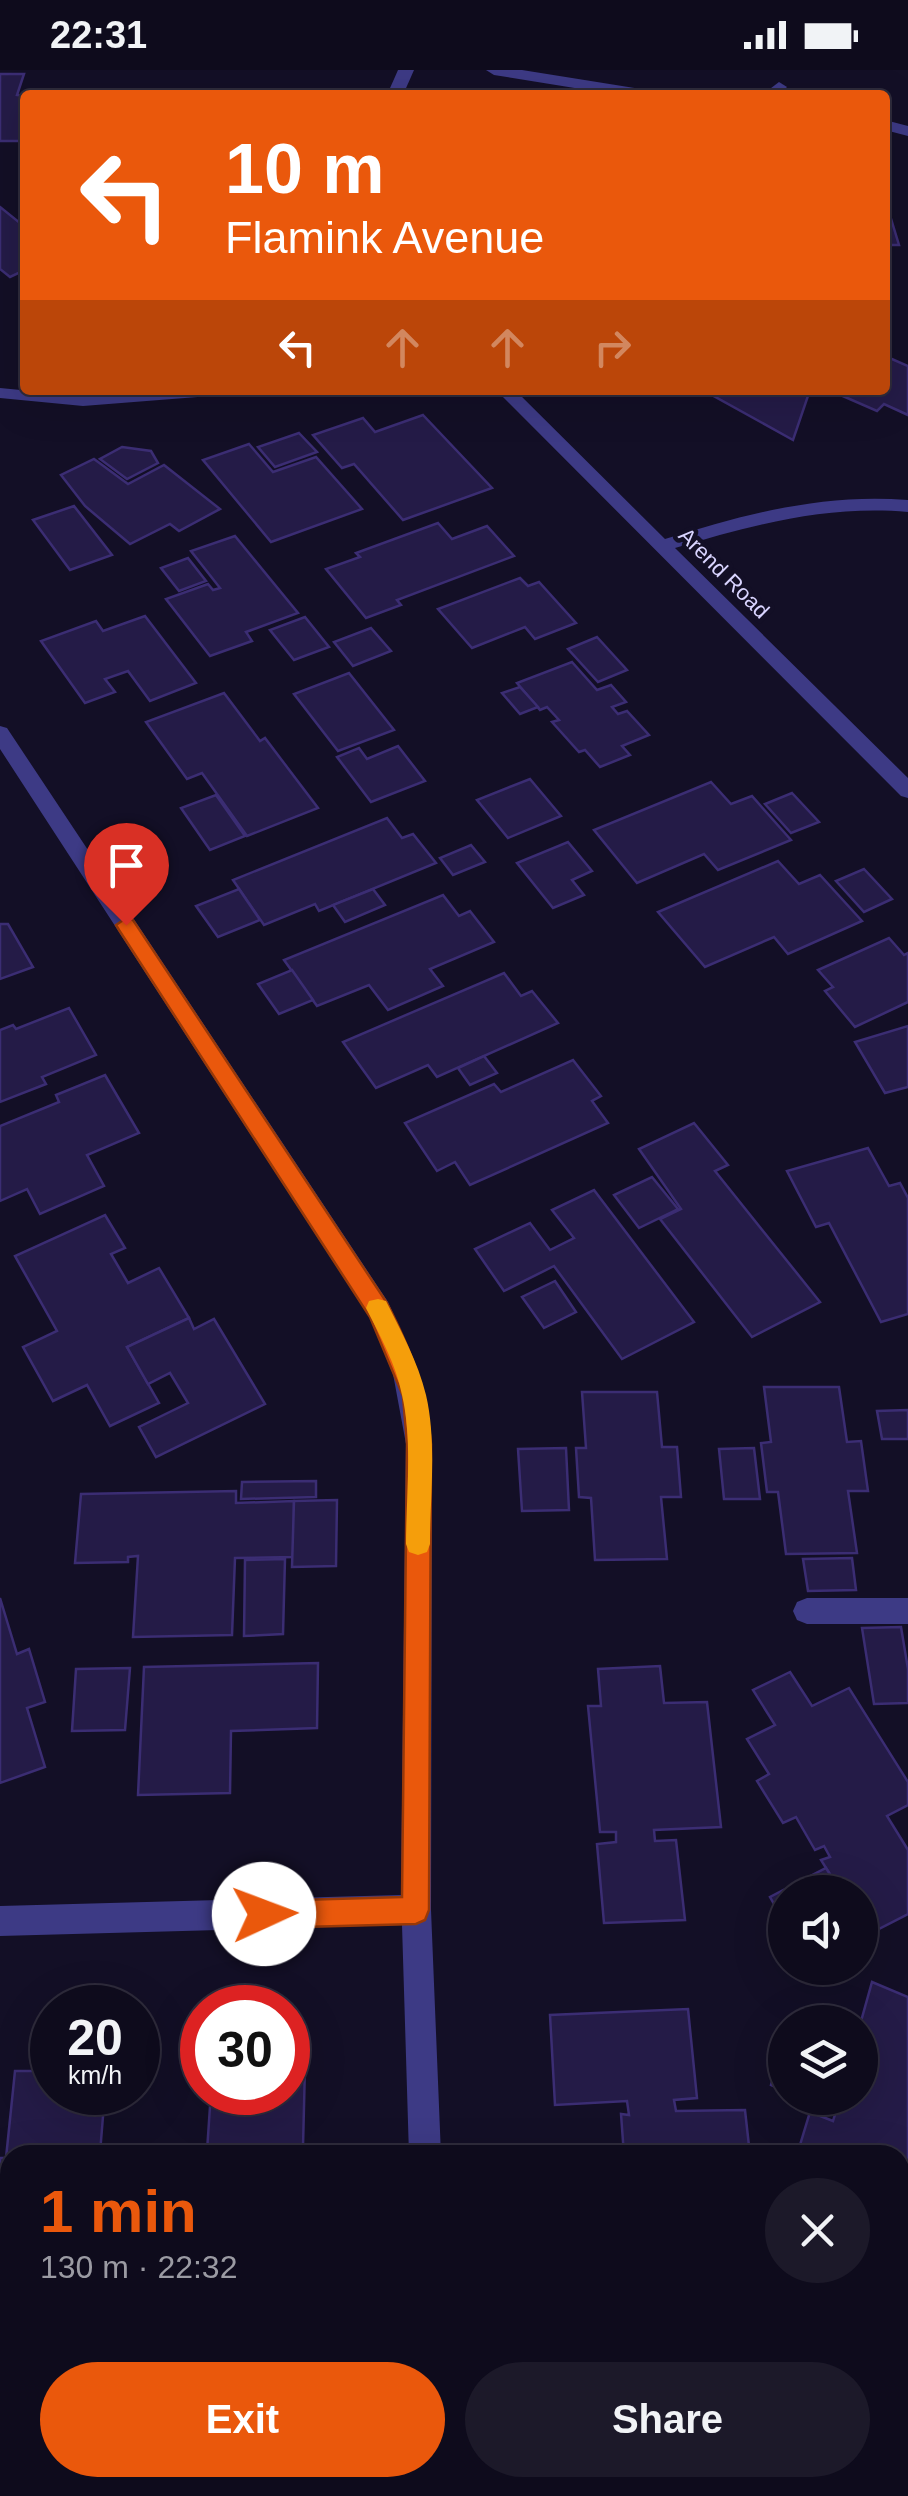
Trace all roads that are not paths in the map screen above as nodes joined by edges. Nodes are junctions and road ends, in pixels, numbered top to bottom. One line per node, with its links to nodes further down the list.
1 (494, 70): 2 (street)
2 (616, 90)
3 (21, 395): 4 (street)
4 (160, 395)
5 (510, 395): 7 (street, Arend Road)
6 (908, 506): 7 (street)
7 (662, 546): 9 (street, Arend Road)
8 (0, 733): 12 (street)
9 (908, 791)
10 (807, 1611): 11 (street)
11 (908, 1611)
12 (416, 1910): 13 (street); 14 (street)
13 (0, 1921)
14 (425, 2145)

